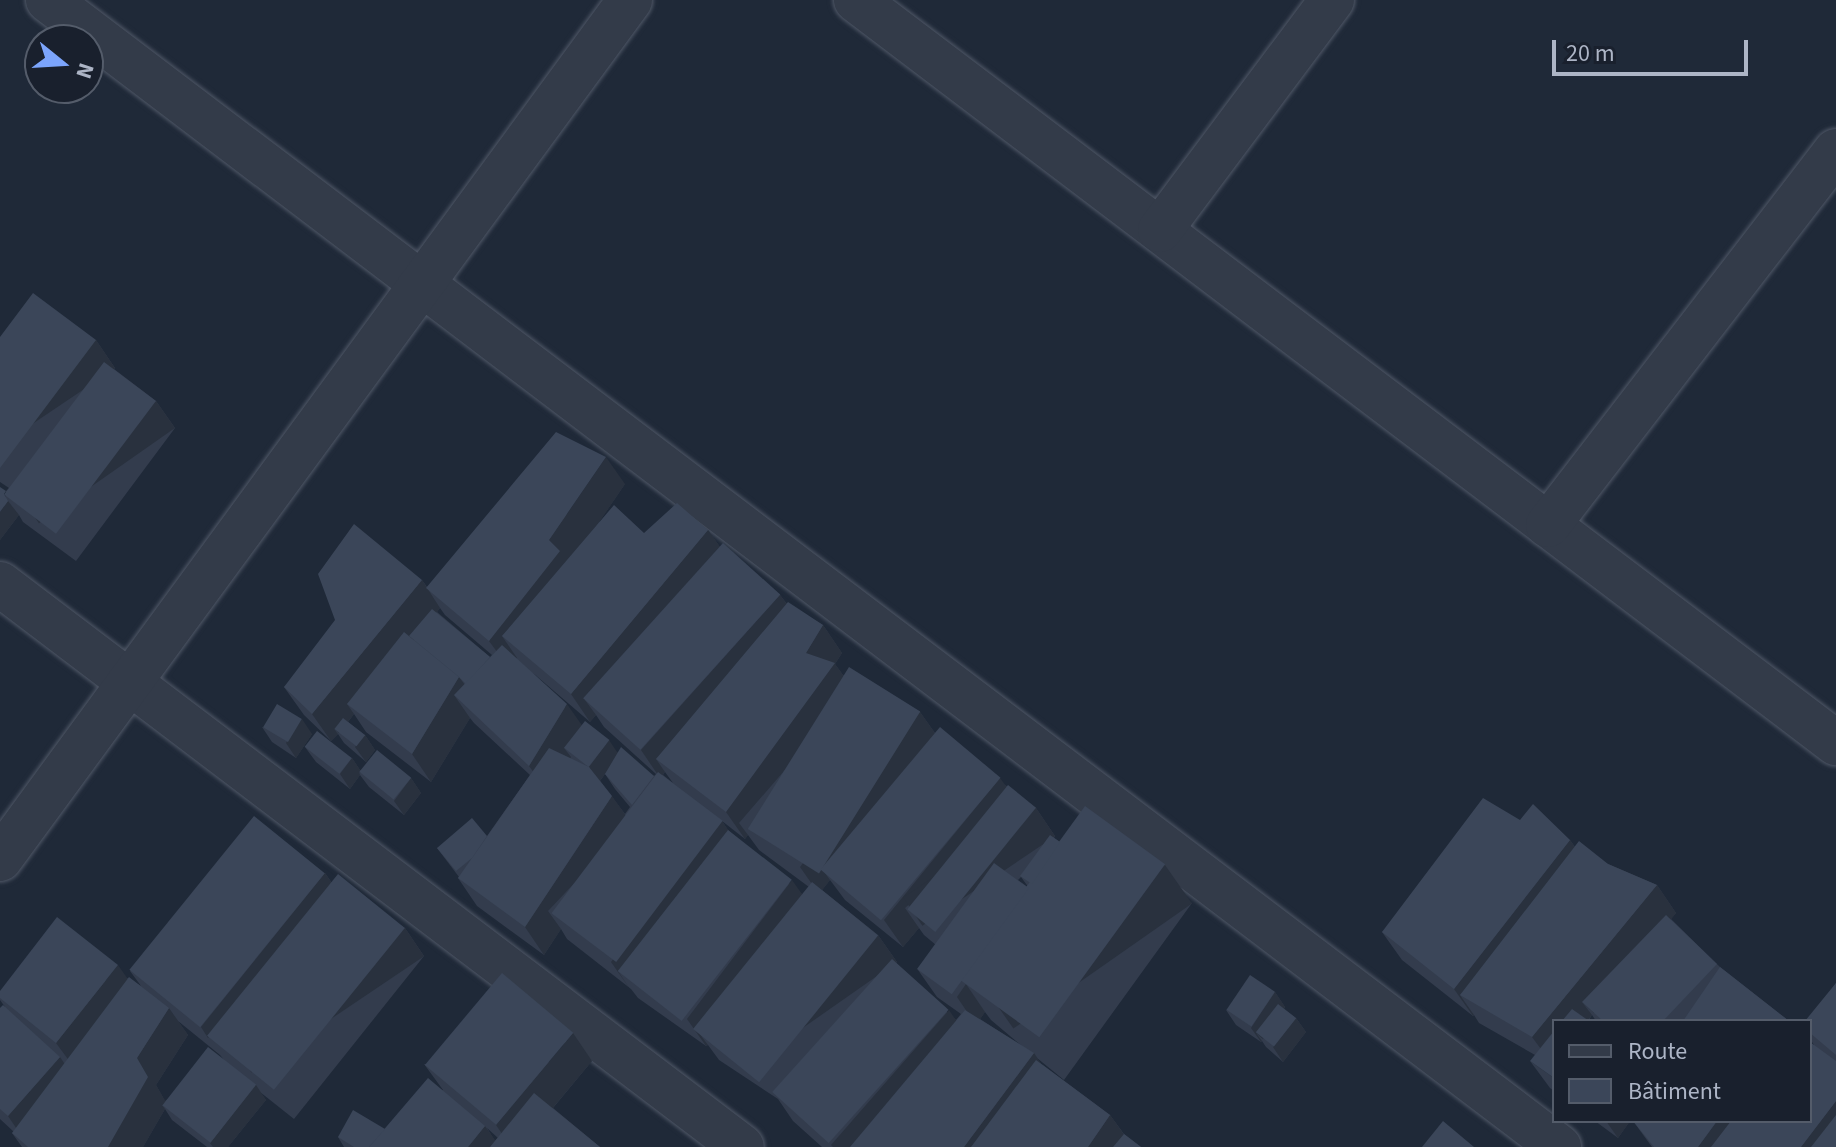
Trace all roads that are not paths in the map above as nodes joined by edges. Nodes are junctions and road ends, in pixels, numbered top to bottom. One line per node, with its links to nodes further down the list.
1 (48, 0): 7 (street)
2 (630, 0): 7 (street)
3 (856, 0): 6 (street)
4 (1332, 0): 6 (street)
5 (1836, 151): 8 (street)
6 (1160, 230): 8 (street)
7 (422, 284): 10 (street); 14 (street)
8 (1548, 525): 11 (street)
9 (0, 584): 10 (street)
10 (130, 683): 12 (street); 13 (street)
11 (1836, 743)
12 (0, 859)
13 (742, 1147)
14 (1559, 1147)

